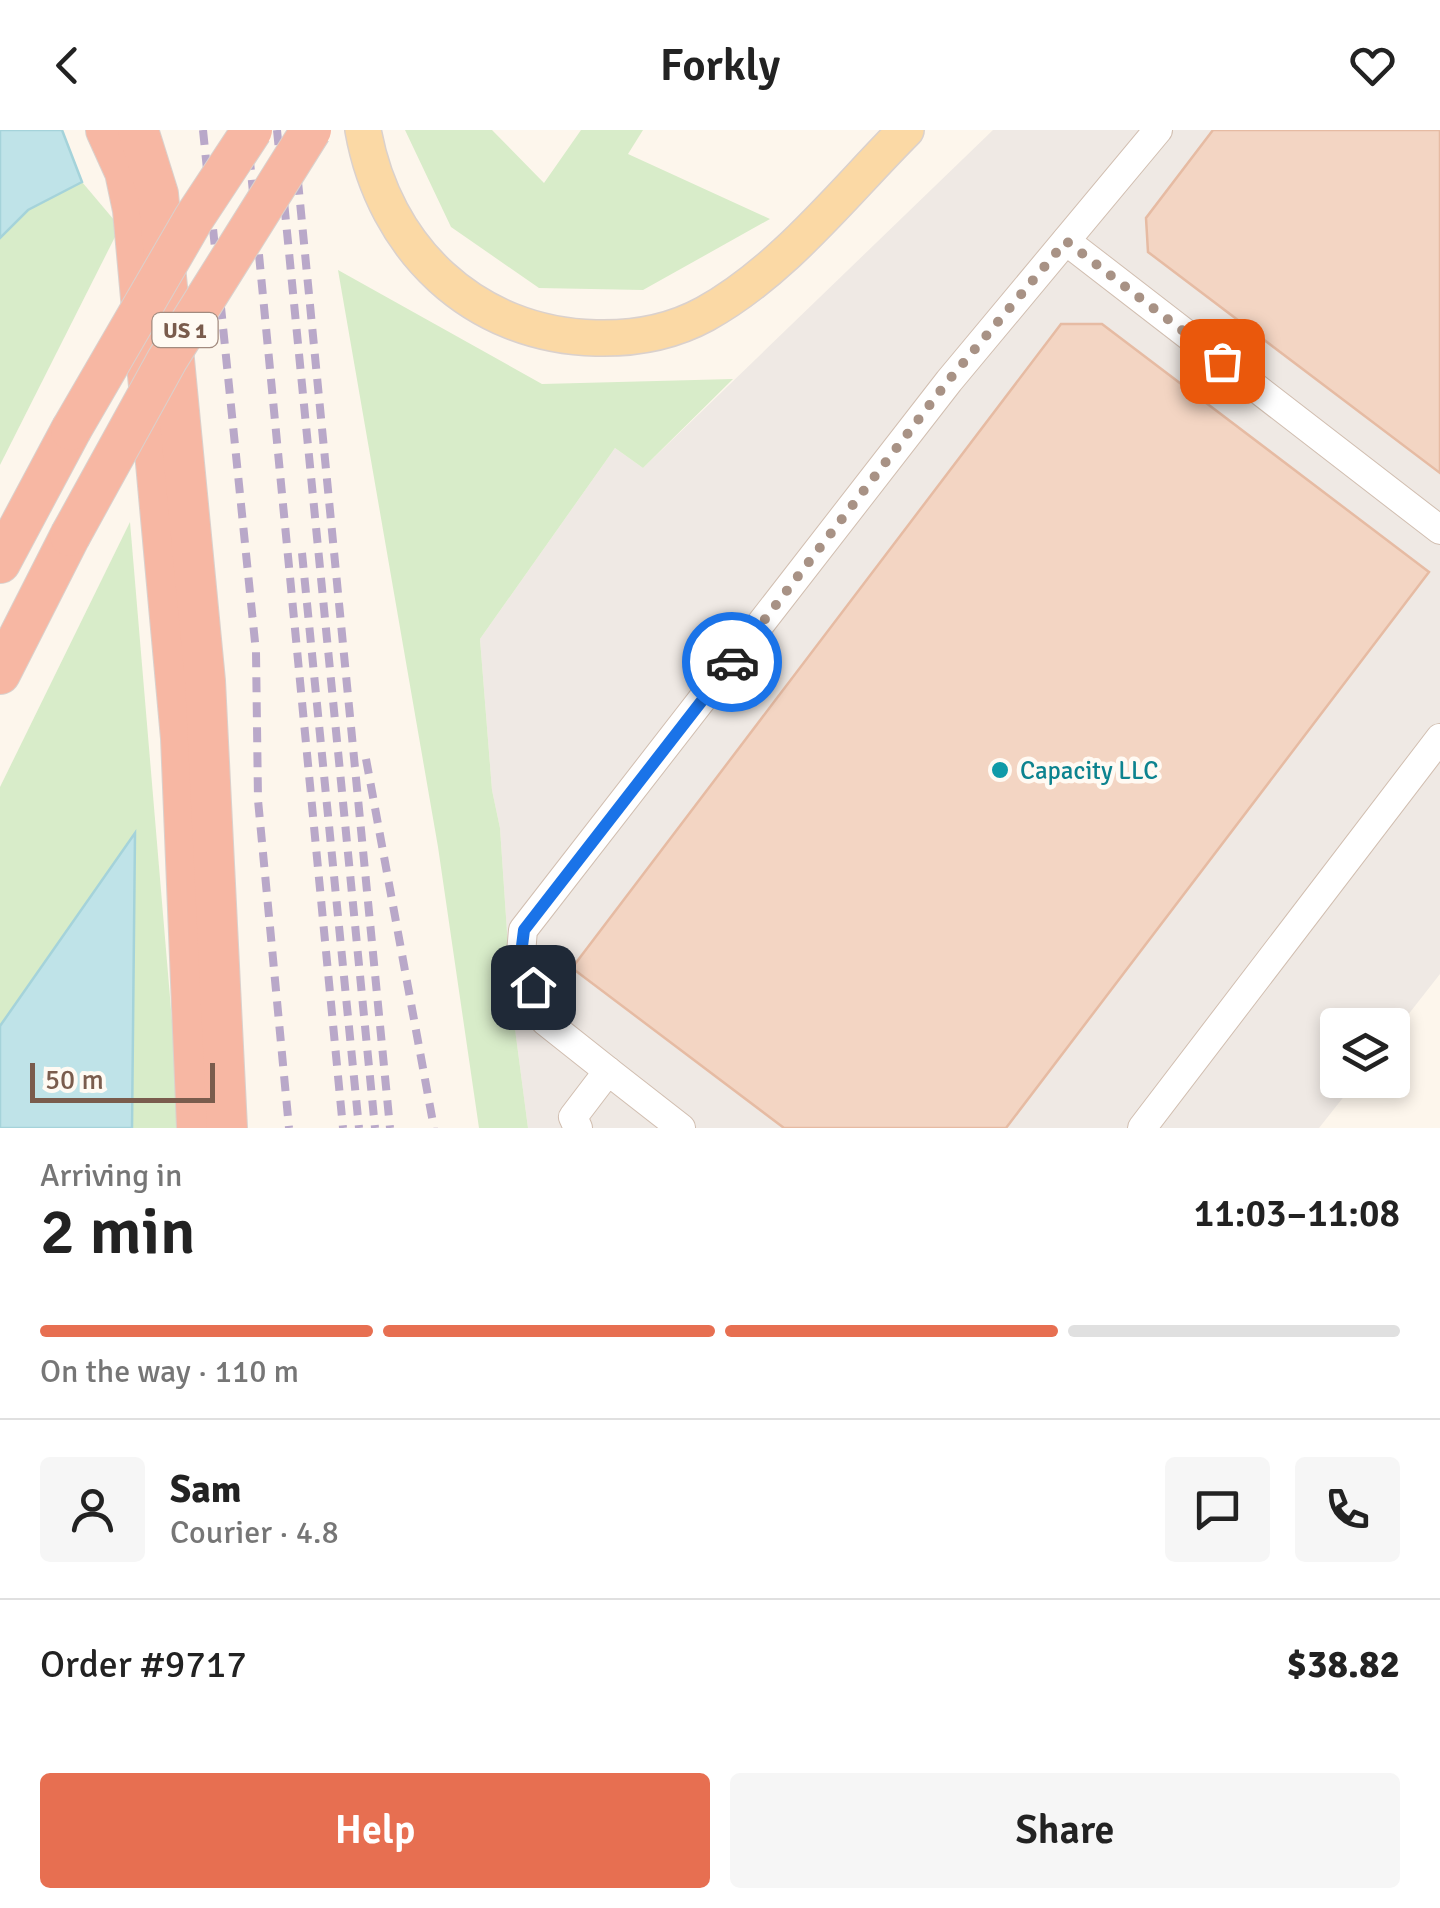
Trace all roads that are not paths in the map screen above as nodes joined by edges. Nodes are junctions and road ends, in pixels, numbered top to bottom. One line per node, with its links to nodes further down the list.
1 (106, 130): 14 (highway)
2 (138, 130): 15 (highway)
3 (252, 130): 10 (highway, US 1, bridge)
4 (311, 130): 11 (highway, US 1, bridge)
5 (363, 130): 6 (main road)
6 (906, 130)
7 (1158, 130): 8 (lane)
8 (1066, 241): 9 (lane); 13 (lane)
9 (1440, 530)
10 (0, 563)
11 (0, 674)
12 (1440, 738): 18 (lane)
13 (608, 1071): 16 (lane); 17 (lane)
14 (197, 1128)
15 (226, 1128)
16 (578, 1128)
17 (681, 1128)
18 (1142, 1128)

